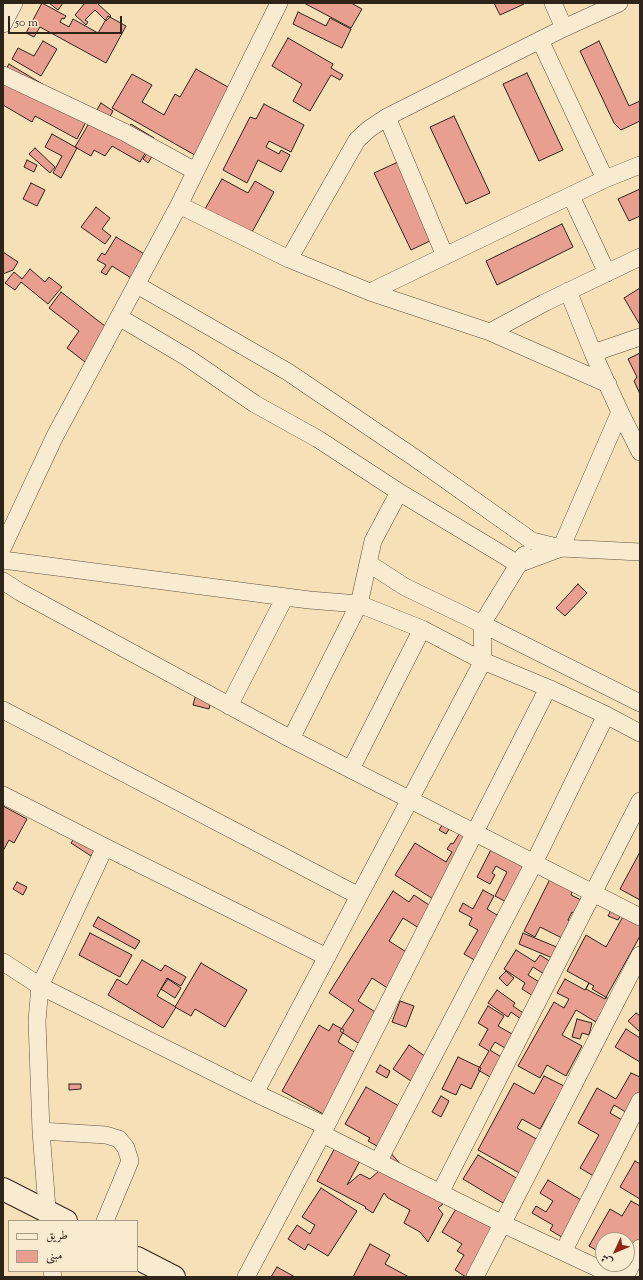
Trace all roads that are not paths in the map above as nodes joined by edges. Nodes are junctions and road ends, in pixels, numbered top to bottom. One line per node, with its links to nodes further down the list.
1 (14, 3): 5 (street)
2 (279, 3): 11 (street)
3 (553, 3): 6 (street)
4 (619, 3): 6 (street)
5 (3, 24)
6 (564, 28): 7 (street)
7 (540, 40): 9 (street); 12 (street)
8 (3, 75): 11 (street)
9 (387, 117): 15 (street); 17 (street)
10 (640, 165): 12 (street)
11 (195, 171): 14 (street)
12 (605, 179): 13 (street)
13 (571, 196): 15 (street); 18 (street)
14 (179, 205): 17 (street); 19 (street)
15 (445, 256): 21 (street)
16 (640, 257): 18 (street)
17 (289, 259): 21 (street)
18 (607, 273): 20 (street)
19 (136, 285): 22 (street); 31 (street)
20 (568, 291): 23 (street); 25 (street)
21 (370, 292): 23 (street)
22 (119, 317): 29 (street); 30 (street)
23 (490, 332): 26 (street)
24 (640, 337): 25 (street)
25 (594, 353): 26 (street)
26 (608, 384): 27 (street)
27 (620, 412): 28 (street); 32 (street)
28 (640, 452)
29 (399, 492): 35 (street); 36 (street)
30 (5, 540)
31 (532, 541): 32 (street); 36 (street)
32 (561, 548): 33 (street); 36 (street)
33 (640, 552)
34 (3, 560): 38 (street)
35 (368, 563): 39 (street); 40 (street)
36 (518, 564): 40 (street)
37 (3, 581): 45 (street)
38 (285, 597): 39 (street); 45 (street)
39 (359, 604): 41 (street); 49 (street)
40 (482, 624): 42 (street); 44 (street)
41 (422, 629): 42 (street); 50 (street)
42 (483, 661): 43 (street); 52 (street)
43 (548, 688): 47 (street); 54 (street)
44 (640, 703)
45 (230, 706): 49 (street)
46 (3, 710): 58 (street)
47 (606, 715): 48 (street); 56 (street)
48 (640, 733)
49 (291, 739): 50 (street)
50 (351, 769): 52 (street)
51 (3, 794): 55 (street)
52 (410, 800): 54 (street); 58 (street)
53 (640, 801): 57 (street)
54 (474, 832): 56 (street); 66 (street)
55 (105, 847): 61 (street); 63 (street)
56 (534, 863): 57 (street); 68 (street)
57 (593, 893): 59 (street); 70 (street)
58 (359, 896): 61 (street)
59 (640, 917)
60 (640, 955): 73 (street)
61 (327, 957): 64 (street)
62 (3, 962): 63 (street)
63 (40, 986): 64 (street); 67 (street)
64 (255, 1093): 66 (street)
65 (640, 1101): 75 (street)
66 (324, 1130): 68 (street); 78 (street)
67 (41, 1131): 71 (street); 72 (street)
68 (378, 1162): 70 (street)
69 (3, 1188): 71 (street)
70 (440, 1193): 73 (street)
71 (54, 1218)
72 (105, 1220)
73 (503, 1224): 75 (street); 79 (street)
74 (640, 1248): 81 (street)
75 (563, 1252): 80 (street)
76 (138, 1259): 77 (street)
77 (174, 1277)
78 (246, 1277)
79 (476, 1277)
80 (617, 1277)
81 (625, 1277)

